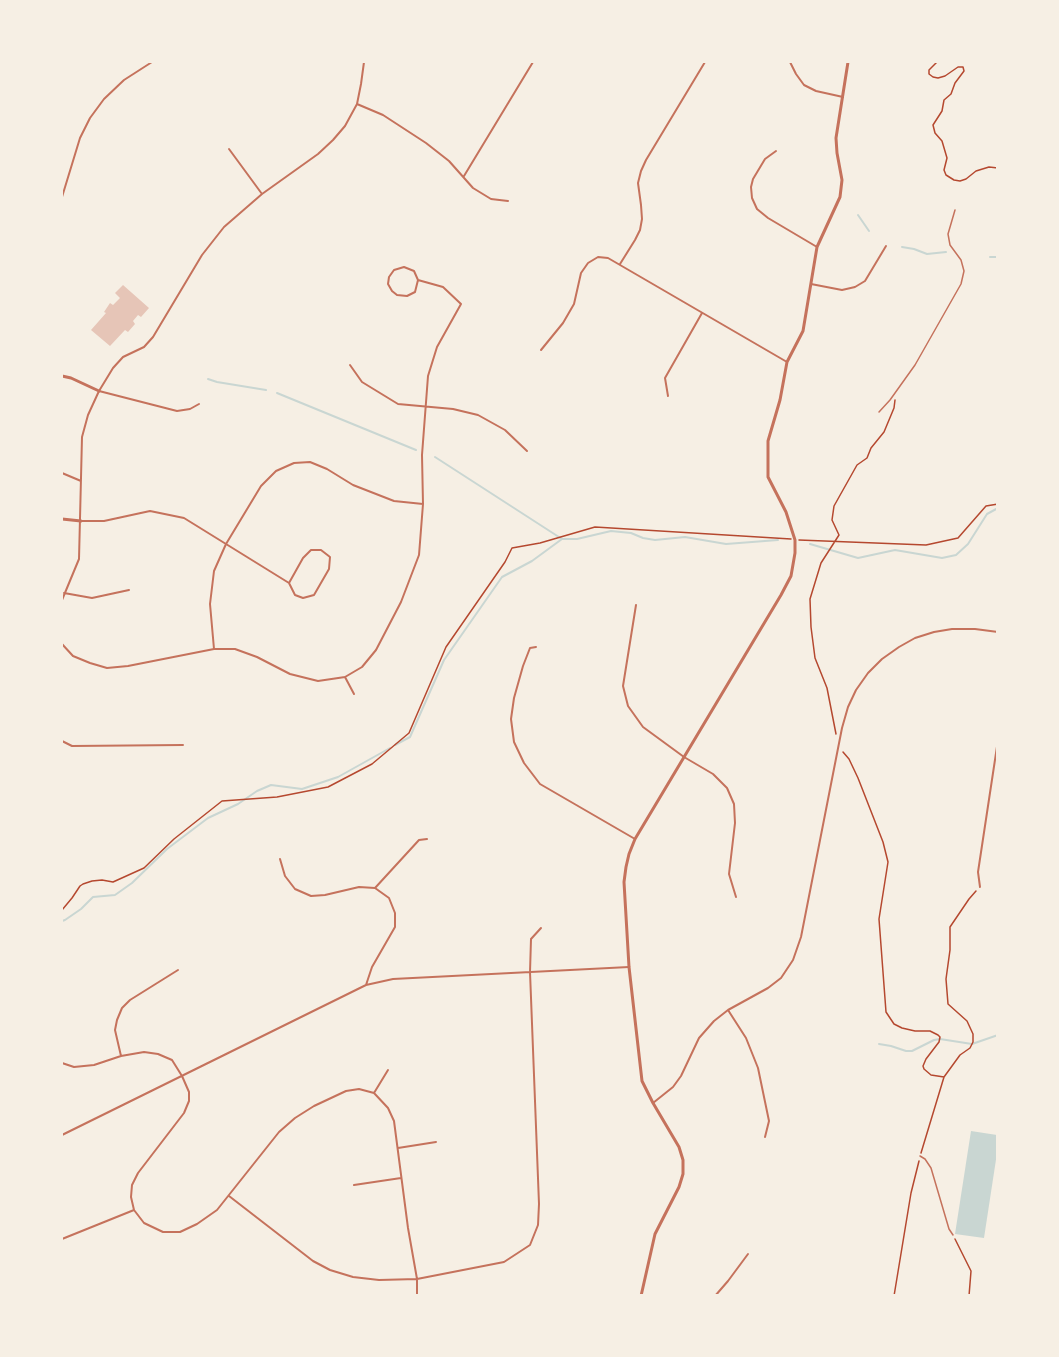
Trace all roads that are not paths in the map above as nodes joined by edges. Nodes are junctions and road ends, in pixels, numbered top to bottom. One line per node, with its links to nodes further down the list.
1 (152, 62): 13 (street)
2 (364, 62): 8 (street)
3 (533, 62): 11 (street)
4 (705, 62): 18 (street)
5 (790, 62): 7 (street)
6 (849, 62): 7 (street)
7 (843, 97): 17 (street)
8 (357, 104): 11 (street); 12 (street)
9 (229, 149): 12 (street)
10 (776, 151): 17 (street)
11 (464, 176): 14 (street)
12 (262, 194): 26 (street)
13 (62, 197)
14 (508, 201)
15 (955, 210): 30 (lane)
16 (886, 246): 20 (street)
17 (817, 247): 20 (street)
18 (620, 264): 21 (street); 22 (street)
19 (418, 280): 19 (street); 29 (street)
20 (811, 284): 23 (street)
21 (702, 312): 23 (street); 27 (street)
22 (541, 350)
23 (787, 362): 52 (street)
24 (350, 365): 29 (street)
25 (62, 376): 26 (street)
26 (99, 391): 28 (street); 33 (street)
27 (668, 396)
28 (199, 404)
29 (426, 407): 31 (street); 34 (street)
30 (879, 412)
31 (526, 451)
32 (62, 473): 33 (street)
33 (81, 480): 36 (street)
34 (423, 504): 37 (street); 47 (street)
35 (62, 519): 36 (street)
36 (81, 521): 37 (street); 40 (street)
37 (226, 544): 38 (street); 46 (street)
38 (289, 584): 38 (street)
39 (129, 590): 40 (street)
40 (64, 593): 41 (street)
41 (62, 600)
42 (636, 605): 52 (street)
43 (998, 632): 64 (street)
44 (62, 644): 46 (street)
45 (536, 647): 54 (street)
46 (214, 649): 47 (street)
47 (345, 677): 48 (street)
48 (354, 694)
49 (998, 740): 56 (street)
50 (62, 741): 51 (street)
51 (183, 746)
52 (684, 757): 54 (street); 58 (street)
53 (427, 839): 57 (street)
54 (635, 839): 60 (street)
55 (280, 859): 57 (street)
56 (980, 887)
57 (375, 888): 63 (street)
58 (736, 897)
59 (541, 928): 62 (street)
60 (629, 967): 62 (street); 70 (street)
61 (178, 970): 65 (street)
62 (530, 972): 63 (street); 83 (street)
63 (366, 985): 68 (street)
64 (728, 1010): 70 (street); 72 (street)
65 (121, 1056): 66 (street); 68 (street)
66 (62, 1063)
67 (388, 1070): 69 (street)
68 (182, 1076): 71 (street); 79 (street)
69 (374, 1094): 74 (street); 78 (street)
70 (653, 1103): 85 (street)
71 (62, 1135)
72 (765, 1137)
73 (436, 1142): 74 (street)
74 (398, 1149): 76 (street)
75 (920, 1156): 80 (lane)
76 (401, 1178): 77 (street); 83 (street)
77 (354, 1185)
78 (229, 1196): 79 (street); 83 (street)
79 (134, 1210): 81 (street)
80 (953, 1235)
81 (62, 1239)
82 (748, 1254): 86 (street)
83 (417, 1278): 84 (street)
84 (417, 1296)
85 (641, 1296)
86 (715, 1296)

